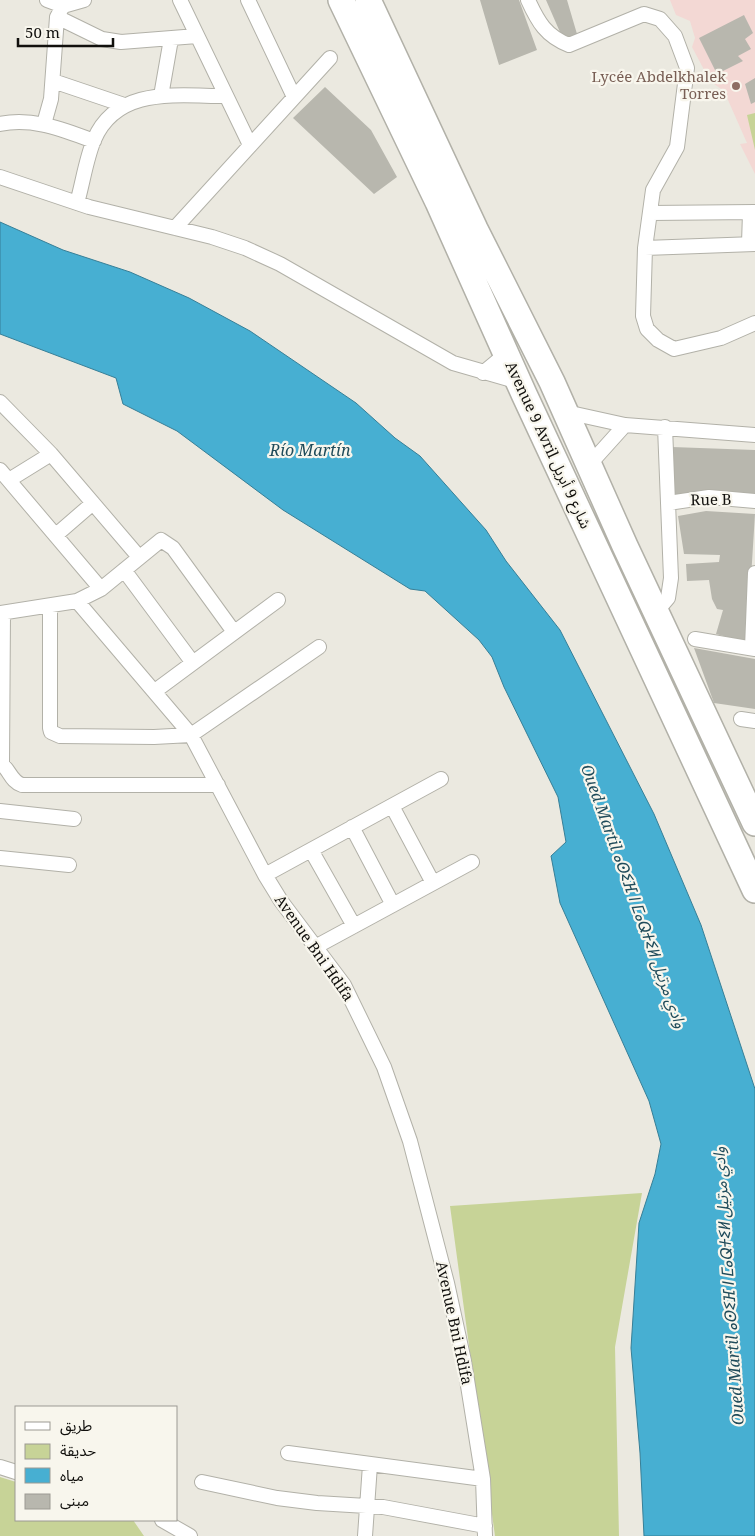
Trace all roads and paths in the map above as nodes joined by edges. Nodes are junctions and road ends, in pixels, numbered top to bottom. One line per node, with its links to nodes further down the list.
1 (48, 0): 8 (street)
2 (84, 0): 8 (street)
3 (180, 0): 9 (street)
4 (248, 0): 15 (street)
5 (341, 0): 29 (highway, Avenue 9 Avril شارع 9 أبريل)
6 (528, 0): 24 (street)
7 (373, 2): 33 (highway, Avenue 9 Avril شارع 9 أبريل)
8 (60, 12): 10 (street); 12 (street)
9 (197, 36): 10 (street); 14 (street)
10 (171, 39): 13 (street)
11 (330, 58): 15 (street)
12 (53, 81): 16 (street); 18 (street)
13 (161, 96): 14 (street); 16 (street)
14 (225, 96): 20 (street)
15 (294, 97): 20 (street)
16 (124, 105): 19 (street)
17 (0, 124): 18 (street)
18 (44, 124): 19 (street)
19 (94, 141): 22 (street)
20 (250, 145): 25 (street)
21 (0, 177): 22 (street)
22 (78, 203): 25 (street)
23 (753, 212): 24 (street); 26 (street)
24 (650, 213): 27 (street)
25 (175, 228): 30 (street)
26 (752, 244): 27 (street)
27 (645, 248): 28 (street)
28 (755, 322)
29 (506, 354): 30 (street); 31 (highway, Avenue 9 Avril شارع 9 أبريل)
30 (482, 374): 31 (street)
31 (519, 382): 74 (highway, Avenue 9 Avril شارع 9 أبريل)
32 (0, 402): 37 (street)
33 (566, 412): 34 (street); 38 (highway, Avenue 9 Avril شارع 9 أبريل)
34 (625, 425): 35 (street); 38 (street)
35 (665, 427): 36 (street); 42 (street)
36 (755, 435)
37 (51, 454): 39 (street); 41 (street)
38 (589, 465): 51 (highway, Avenue 9 Avril شارع 9 أبريل)
39 (5, 475): 43 (street)
40 (755, 501): 42 (street, Rue B)
41 (93, 503): 43 (street); 44 (street)
42 (668, 503): 51 (street)
43 (56, 535): 47 (street)
44 (139, 557): 45 (street); 53 (street)
45 (124, 570): 47 (street); 57 (street)
46 (755, 572): 56 (street)
47 (101, 588): 49 (street)
48 (278, 600): 53 (street)
49 (77, 601): 50 (street); 58 (street, Avenue Bni Hdifa)
50 (50, 606): 52 (street); 59 (street)
51 (656, 612): 66 (highway, Avenue 9 Avril شارع 9 أبريل)
52 (2, 613): 60 (street)
53 (234, 632): 57 (street)
54 (694, 640): 56 (street)
55 (319, 646): 59 (street)
56 (754, 648)
57 (193, 663): 58 (street)
58 (154, 691): 59 (street, Avenue Bni Hdifa)
59 (191, 735): 62 (street, Avenue Bni Hdifa)
60 (1, 764): 62 (street)
61 (441, 779): 63 (street)
62 (218, 785): 72 (street, Avenue Bni Hdifa)
63 (392, 806): 67 (street); 73 (street)
64 (0, 811): 65 (street)
65 (74, 819)
66 (755, 823)
67 (352, 828): 68 (street); 75 (street)
68 (311, 850): 72 (street); 76 (street)
69 (0, 858): 71 (street)
70 (472, 862): 73 (street)
71 (69, 865)
72 (265, 875): 77 (street, Avenue Bni Hdifa)
73 (433, 883): 75 (street)
74 (755, 890)
75 (392, 905): 76 (street)
76 (354, 926): 77 (street)
77 (317, 946): 82 (street, Avenue Bni Hdifa)
78 (288, 1453): 79 (street)
79 (370, 1465): 82 (street); 84 (street)
80 (0, 1467): 81 (street)
81 (15, 1472)
82 (483, 1479): 86 (street, Avenue Bni Hdifa)
83 (202, 1482): 84 (street)
84 (366, 1506): 86 (street); 88 (street)
85 (164, 1521): 87 (street)
86 (485, 1531)
87 (190, 1536)
88 (364, 1536)

